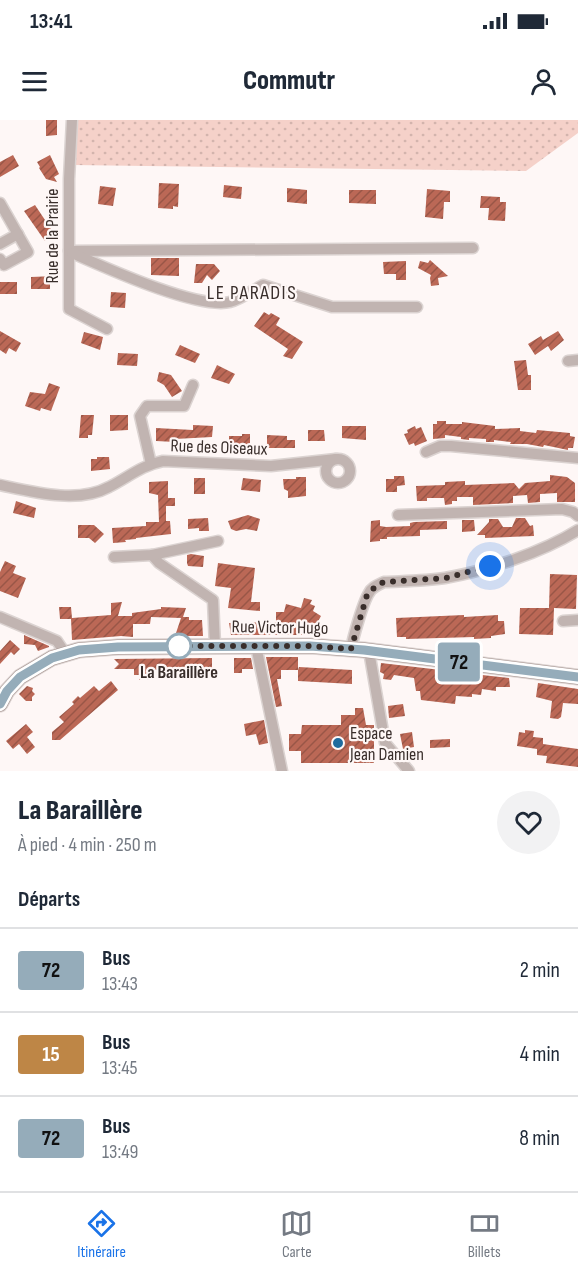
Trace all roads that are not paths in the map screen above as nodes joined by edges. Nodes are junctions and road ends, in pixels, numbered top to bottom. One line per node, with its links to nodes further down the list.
1 (72, 120): 6 (street, Rue de la Prairie)
2 (0, 202): 3 (street)
3 (18, 234): 4 (street); 7 (street)
4 (0, 244)
5 (473, 248): 6 (street)
6 (69, 251): 8 (street); 9 (street, Rue de la Prairie)
7 (0, 259)
8 (417, 307)
9 (107, 329)
10 (193, 385): 14 (street)
11 (426, 452): 12 (street)
12 (578, 458)
13 (336, 459): 14 (street, Rue des Oiseaux)
14 (151, 464): 15 (street, Rue des Oiseaux)
15 (0, 485)
16 (398, 515): 17 (street)
17 (578, 516)
18 (578, 530): 27 (street)
19 (218, 541): 20 (street)
20 (152, 555): 21 (street); 25 (street)
21 (114, 557)
22 (0, 617): 29 (street)
23 (578, 620): 24 (street)
24 (563, 621)
25 (214, 646): 26 (main road, Rue Victor Hugo); 29 (main road, Rue Victor Hugo)
26 (256, 646): 27 (main road, Rue Victor Hugo); 32 (street)
27 (351, 649): 28 (main road, Rue Victor Hugo)
28 (369, 651): 30 (main road, Rue Victor Hugo); 33 (street)
29 (65, 653): 31 (main road, Rue Victor Hugo)
30 (578, 677)
31 (0, 704)
32 (282, 771)
33 (409, 771)

